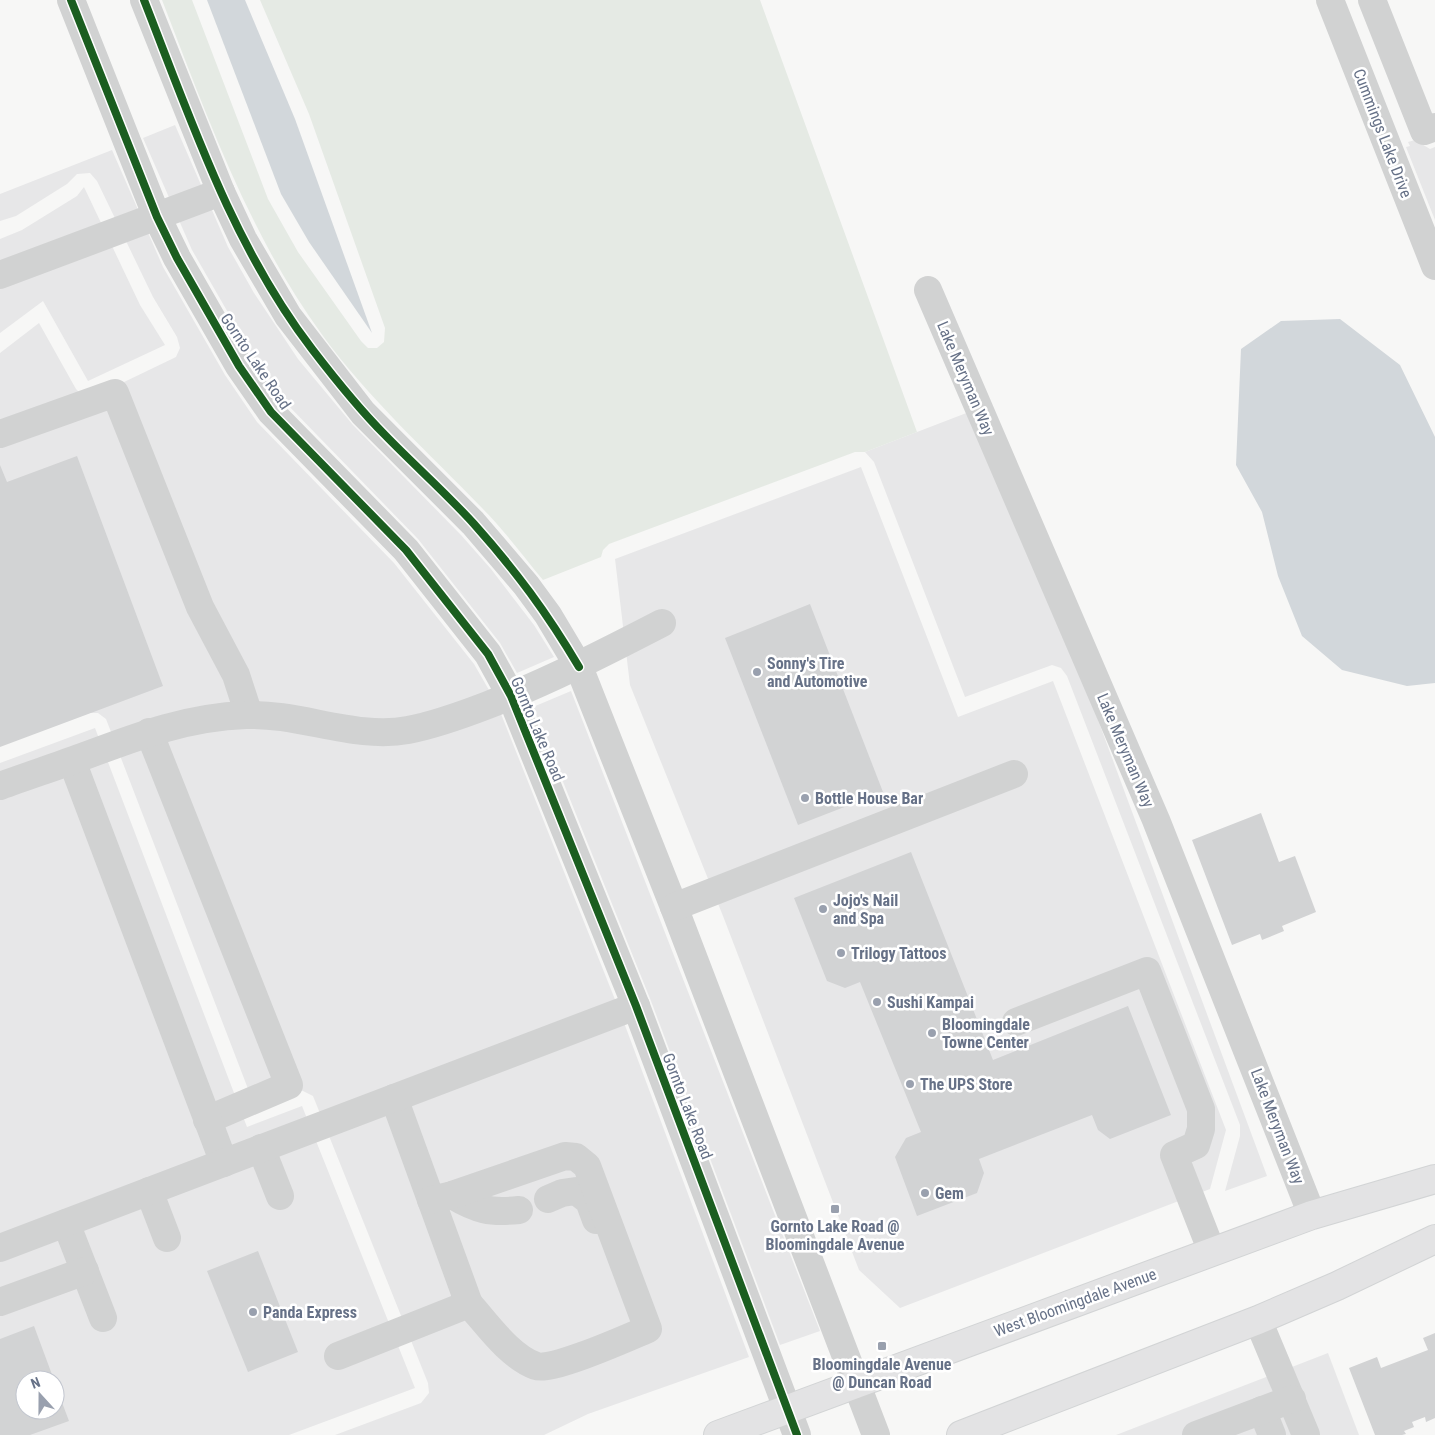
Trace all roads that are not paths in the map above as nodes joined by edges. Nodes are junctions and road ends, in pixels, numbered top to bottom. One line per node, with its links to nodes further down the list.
1 (71, 0): 7 (street, Gornto Lake Road)
2 (144, 0): 6 (street)
3 (1330, 0): 8 (street, Cummings Lake Drive)
4 (1372, 0): 5 (street)
5 (1435, 127)
6 (221, 192): 7 (street); 13 (street)
7 (157, 217): 9 (street); 14 (street, Gornto Lake Road)
8 (1435, 266)
9 (0, 275)
10 (928, 290): 33 (street, Lake Meryman Way)
11 (0, 434): 15 (street)
12 (662, 623): 13 (street)
13 (579, 667): 14 (street); 20 (street)
14 (511, 696): 15 (street); 21 (street, Gornto Lake Road)
15 (249, 715): 16 (street)
16 (149, 732): 17 (street); 24 (street)
17 (72, 761): 19 (street); 24 (street)
18 (1014, 774): 20 (street)
19 (0, 786)
20 (674, 907): 46 (street)
21 (636, 1006): 23 (street); 48 (street, Gornto Lake Road)
22 (1016, 1022): 38 (street)
23 (394, 1098): 25 (street); 30 (street)
24 (208, 1120): 26 (street)
25 (261, 1148): 26 (street); 29 (street)
26 (224, 1163): 28 (street)
27 (1435, 1179): 33 (main road, West Bloomingdale Avenue)
28 (149, 1191): 34 (street); 35 (street)
29 (280, 1196)
30 (442, 1198): 32 (street); 41 (street); 43 (street)
31 (548, 1199): 43 (street)
32 (519, 1210)
33 (1312, 1215): 38 (main road, West Bloomingdale Avenue)
34 (66, 1222): 37 (street); 39 (street)
35 (167, 1238)
36 (1435, 1239): 44 (main road)
37 (0, 1248)
38 (1212, 1252): 46 (main road, West Bloomingdale Avenue)
39 (85, 1271): 40 (street); 42 (street)
40 (0, 1302)
41 (469, 1304): 43 (street); 45 (street)
42 (103, 1318)
43 (645, 1320)
44 (1258, 1320): 47 (street); 54 (main road)
45 (338, 1356)
46 (857, 1382): 48 (main road, West Bloomingdale Avenue); 53 (street)
47 (1292, 1399): 49 (street); 57 (street)
48 (787, 1408): 51 (main road, West Bloomingdale Avenue); 52 (street, Gornto Lake Road)
49 (1262, 1410): 50 (street); 56 (street)
50 (1231, 1429): 55 (street)
51 (718, 1435)
52 (797, 1435)
53 (876, 1435)
54 (961, 1435)
55 (1196, 1435)
56 (1272, 1435)
57 (1306, 1435)

